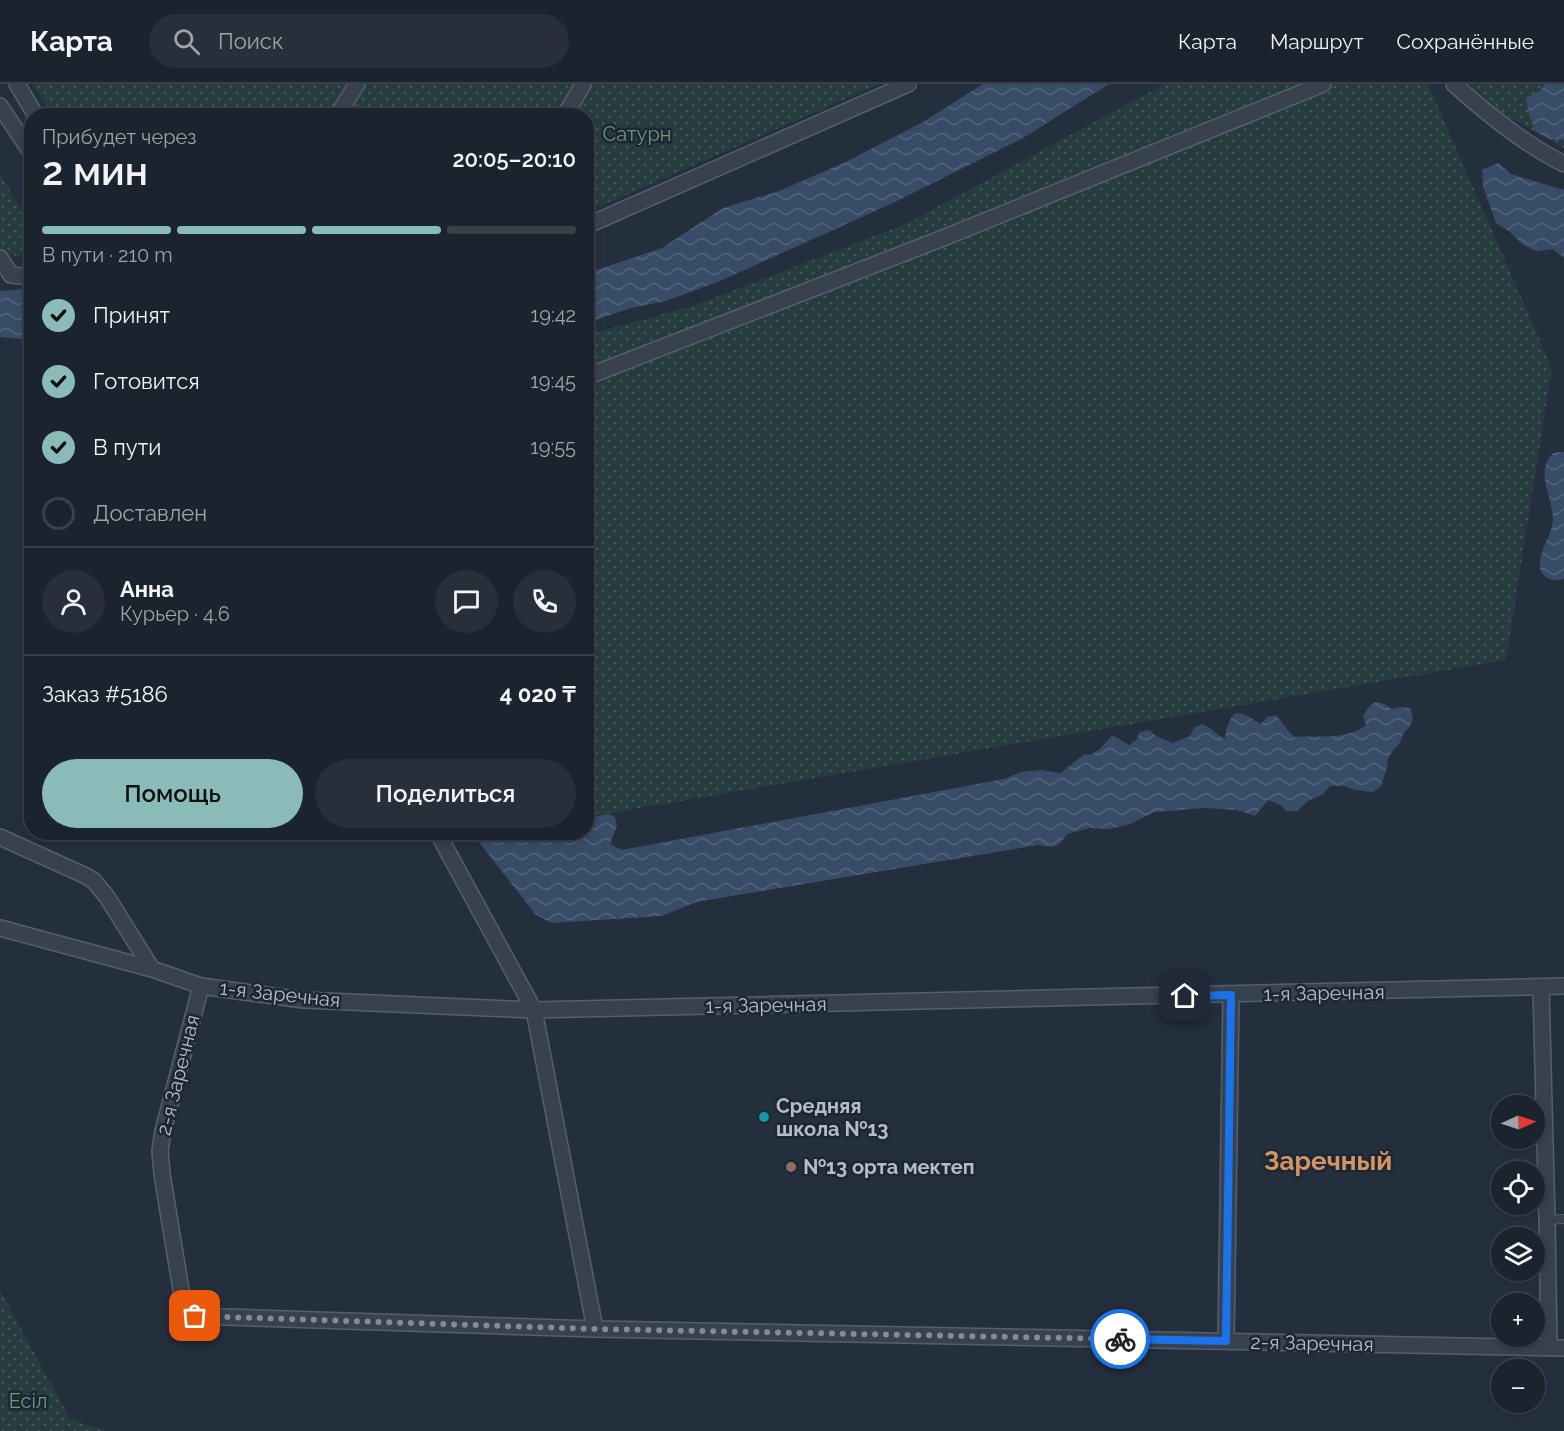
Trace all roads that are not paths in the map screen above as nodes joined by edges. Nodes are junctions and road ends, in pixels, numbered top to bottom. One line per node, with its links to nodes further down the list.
1 (17, 84): 8 (street)
2 (357, 84): 9 (street)
3 (583, 84): 10 (street)
4 (908, 84): 13 (street)
5 (1323, 84): 16 (street)
6 (1454, 84): 12 (street)
7 (0, 106): 11 (street)
8 (31, 108)
9 (342, 108)
10 (570, 108)
11 (24, 142)
12 (1564, 164)
13 (594, 222)
14 (0, 258): 15 (street)
15 (24, 276)
16 (594, 374)
17 (0, 837): 20 (street)
18 (441, 840): 25 (street)
19 (0, 928): 20 (street, 1-я Заречная)
20 (152, 969): 21 (street, 1-я Заречная)
21 (201, 986): 25 (street, 1-я Заречная); 28 (street, 2-я Заречная)
22 (1564, 986): 23 (street, 1-я Заречная)
23 (1540, 988): 24 (street, 1-я Заречная); 27 (street)
24 (1231, 995): 25 (street, 1-я Заречная); 29 (street)
25 (534, 1010): 28 (street)
26 (1564, 1219): 27 (lane)
27 (1547, 1220): 30 (street)
28 (595, 1329): 29 (street, 2-я Заречная)
29 (1226, 1341): 30 (street, 2-я Заречная)
30 (1556, 1348)

